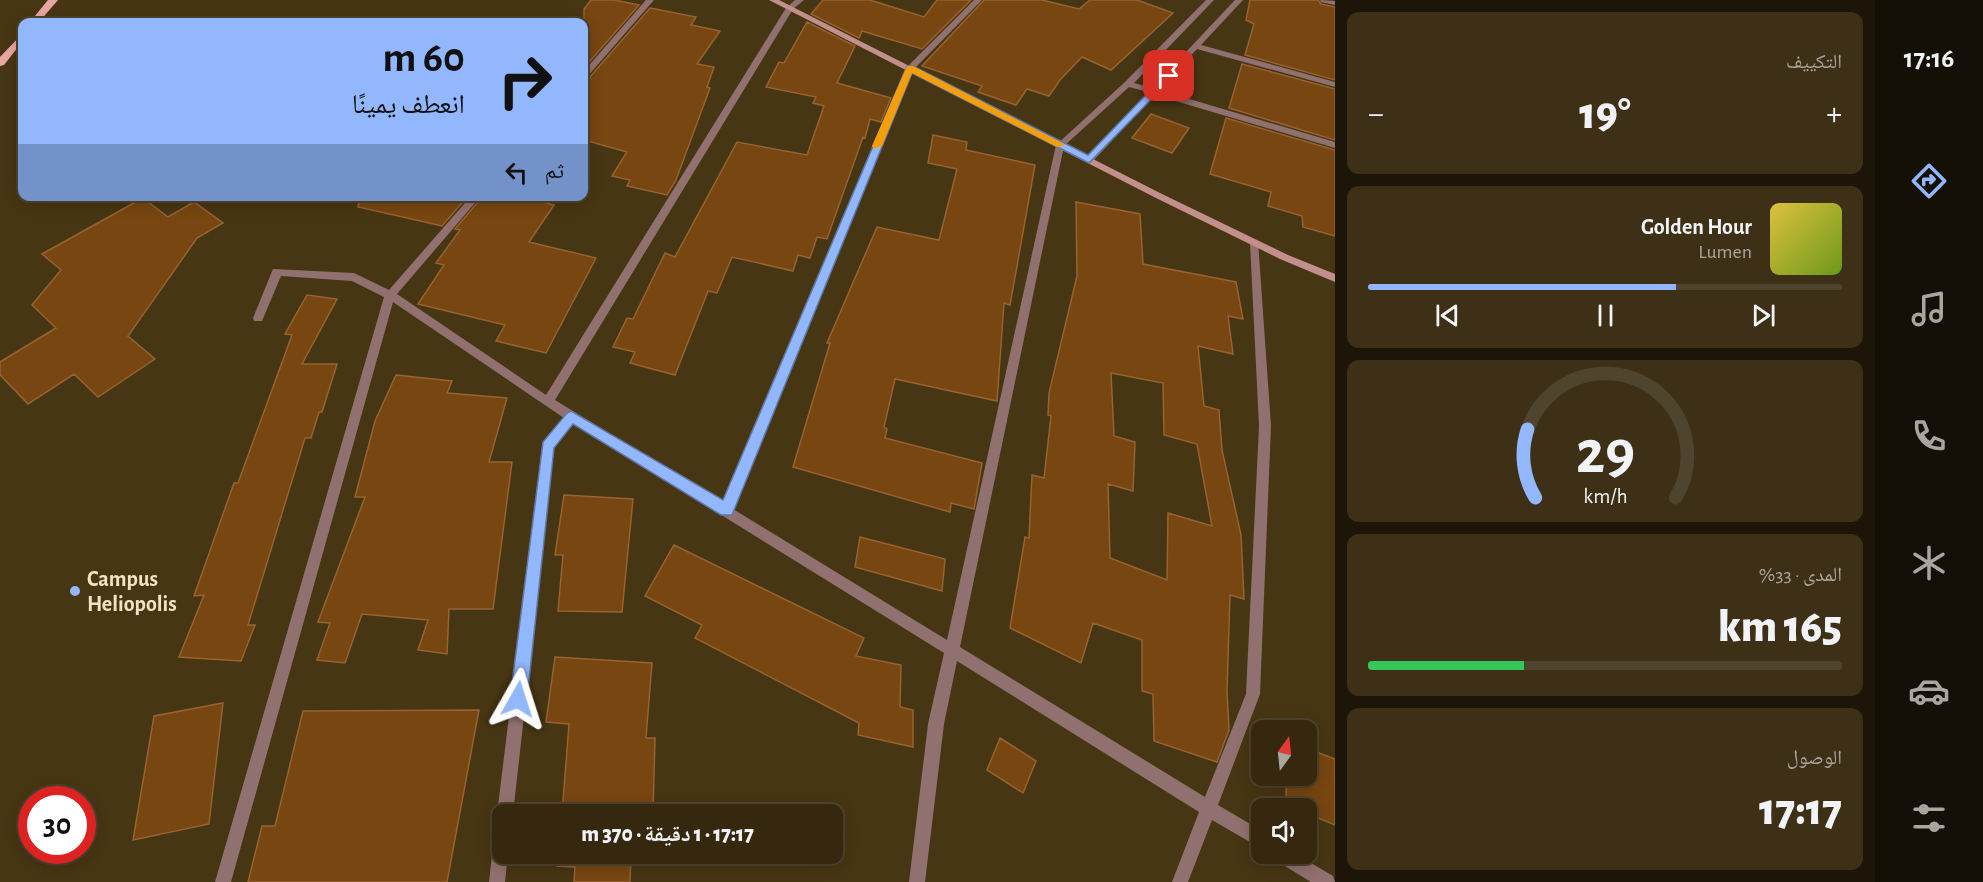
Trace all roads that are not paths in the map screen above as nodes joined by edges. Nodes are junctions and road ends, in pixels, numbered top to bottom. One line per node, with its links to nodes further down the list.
1 (53, 0): 11 (main road)
2 (650, 0): 16 (street)
3 (773, 0): 10 (main road)
4 (800, 0): 10 (street)
5 (978, 0): 15 (street)
6 (1210, 0): 17 (street)
7 (1239, 0): 13 (street)
8 (1324, 0): 9 (street)
9 (1335, 3)
10 (790, 8): 15 (main road); 28 (street)
11 (37, 18)
12 (18, 42): 14 (main road)
13 (1198, 47): 18 (street); 19 (street)
14 (0, 63)
15 (910, 68): 20 (main road); 30 (street)
16 (588, 70)
17 (1128, 84): 19 (street); 20 (street)
18 (1335, 85)
19 (1155, 91): 21 (street); 22 (street)
20 (1060, 145): 22 (main road); 31 (street)
21 (1335, 145)
22 (1089, 160): 24 (main road)
23 (473, 201): 26 (street)
24 (1255, 243): 25 (main road); 33 (street)
25 (1335, 278)
26 (390, 296): 27 (street); 28 (street); 37 (street)
27 (258, 318)
28 (548, 402): 29 (street)
29 (571, 417): 30 (street); 32 (street)
30 (726, 510): 31 (street)
31 (953, 649): 33 (street); 39 (street)
32 (506, 804)
33 (1209, 808): 34 (street); 40 (street)
34 (1251, 834)
35 (499, 864): 38 (street)
36 (1297, 864): 41 (street)
37 (223, 882)
38 (497, 882)
39 (917, 882)
40 (1180, 882)
41 (1327, 882)

